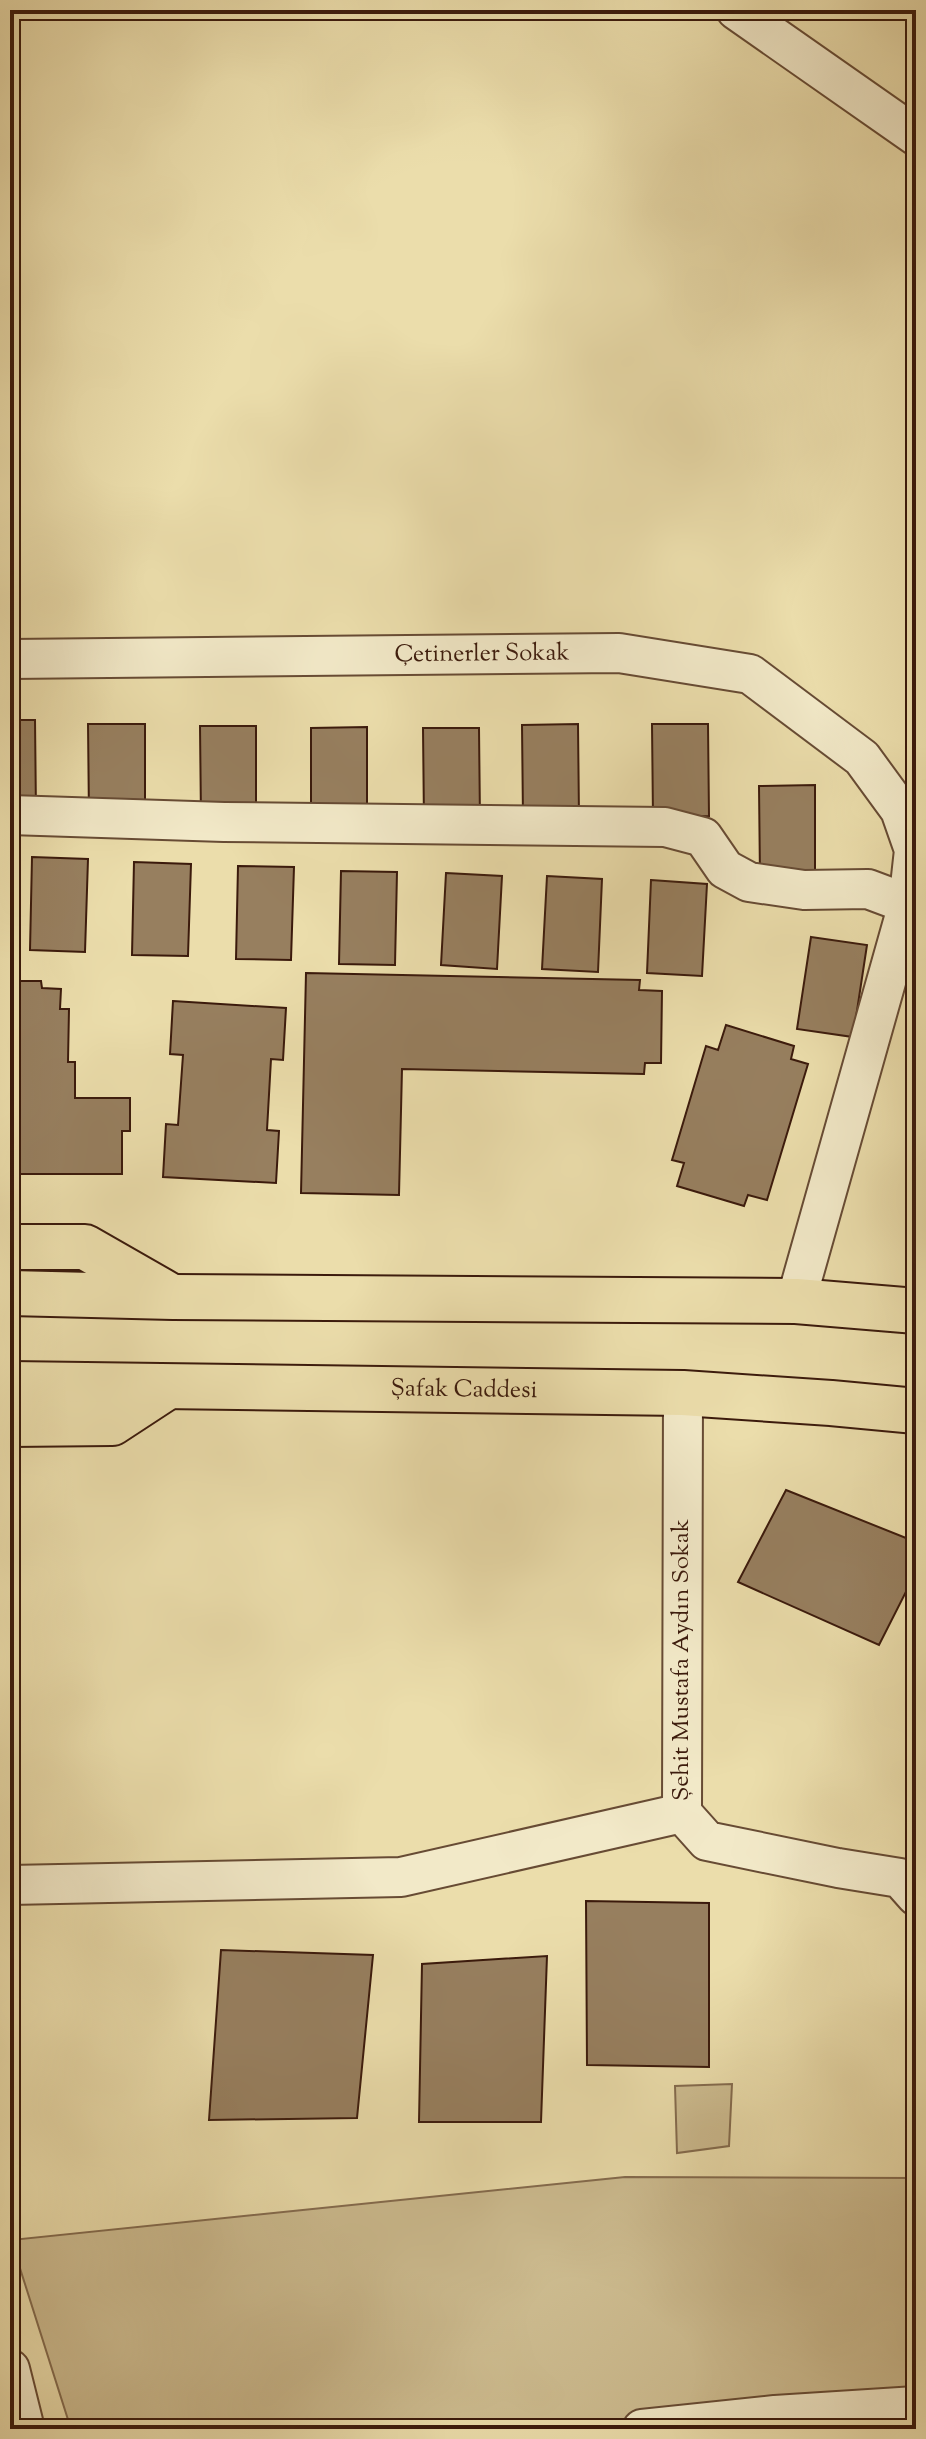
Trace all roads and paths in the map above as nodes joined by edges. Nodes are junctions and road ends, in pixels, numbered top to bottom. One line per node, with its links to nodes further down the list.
1 (736, 10): 2 (street)
2 (916, 136)
3 (10, 659): 4 (street, Çetinerler Sokak)
4 (908, 798): 6 (street, Çetinerler Sokak)
5 (10, 815): 6 (street)
6 (908, 904): 10 (street, Çetinerler Sokak)
7 (10, 1247): 9 (main road)
8 (10, 1293): 9 (main road)
9 (173, 1297): 10 (main road)
10 (796, 1301): 11 (main road)
11 (916, 1311)
12 (10, 1384): 13 (main road, Şafak Caddesi)
13 (167, 1387): 14 (main road, Şafak Caddesi); 16 (main road)
14 (683, 1393): 15 (main road, Şafak Caddesi); 17 (street, Şehit Mustafa Aydın Sokak)
15 (916, 1411)
16 (10, 1424)
17 (682, 1813): 18 (street); 19 (street, Şehit Mustafa Aydın Sokak)
18 (10, 1885)
19 (916, 1896)
20 (10, 2369): 22 (street)
21 (916, 2406): 23 (street)
22 (25, 2429)
23 (642, 2429)

